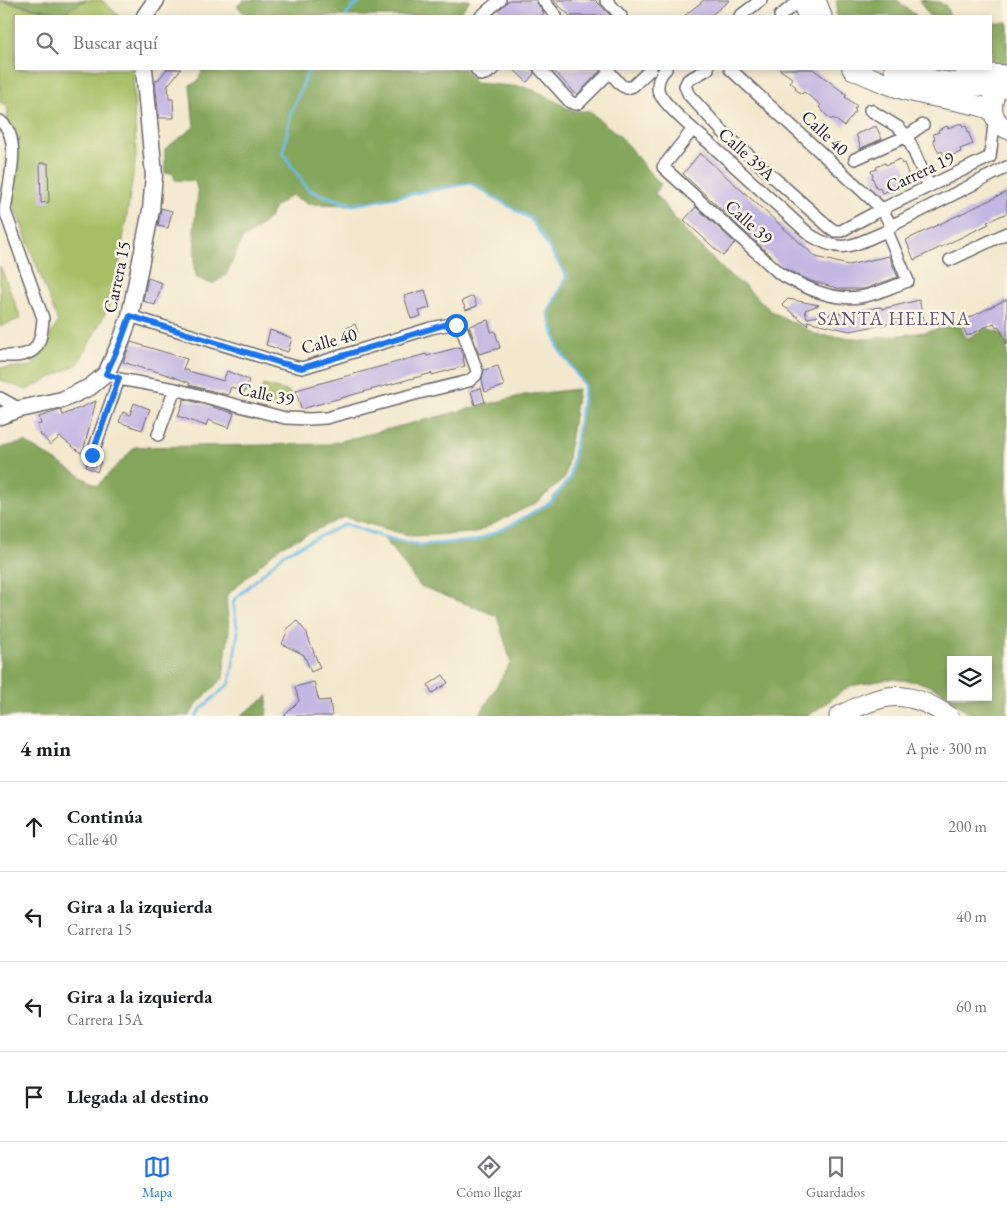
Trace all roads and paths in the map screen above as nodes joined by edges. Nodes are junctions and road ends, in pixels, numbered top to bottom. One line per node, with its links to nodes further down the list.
1 (156, 0): 8 (main road)
2 (500, 0): 9 (street)
3 (543, 0): 10 (street)
4 (606, 0): 11 (street)
5 (761, 0): 12 (street)
6 (801, 0): 13 (street); 14 (main road)
7 (816, 0): 15 (main road)
8 (146, 15)
9 (482, 15)
10 (554, 15)
11 (620, 15)
12 (741, 15)
13 (781, 15)
14 (807, 15)
15 (822, 15)
16 (144, 70): 45 (main road, Carrera 15)
17 (477, 70): 18 (street)
18 (492, 70)
19 (541, 70): 20 (street)
20 (609, 70): 21 (street)
21 (650, 70)
22 (665, 70): 32 (street, Calle 39A)
23 (706, 70): 39 (street, Calle 39A)
24 (731, 70): 38 (street, Calle 40)
25 (854, 70): 29 (main road)
26 (898, 70): 27 (main road)
27 (1005, 83): 29 (main road)
28 (870, 110): 33 (street)
29 (998, 119): 34 (street)
30 (0, 121): 46 (street)
31 (923, 125): 33 (street)
32 (693, 129): 42 (street, Calle 39A); 44 (street, Calle 39)
33 (907, 136): 35 (street); 37 (street)
34 (990, 157): 36 (street); 37 (street, Carrera 19)
35 (855, 159)
36 (1004, 169): 40 (street, Carrera 19)
37 (929, 186): 38 (street, Carrera 19)
38 (882, 209): 39 (street, Carrera 19); 40 (street, Calle 40)
39 (829, 227)
40 (889, 229): 42 (street, Carrera 19); 44 (street, Calle 40)
41 (1007, 233): 43 (street)
42 (825, 244)
43 (950, 260)
44 (908, 281)
45 (130, 316): 47 (street, Calle 40); 48 (main road, Carrera 15)
46 (0, 356)
47 (476, 375): 49 (street, Calle 39)
48 (113, 376): 49 (street, Calle 39); 51 (main road, Carrera 15); 54 (street)
49 (175, 389): 53 (street)
50 (0, 398): 51 (street)
51 (20, 409): 52 (main road, Carrera 15)
52 (0, 416)
53 (158, 435)
54 (92, 455)
55 (867, 702): 56 (main road); 57 (main road); 58 (main road)
56 (839, 716)
57 (852, 716)
58 (949, 716)

